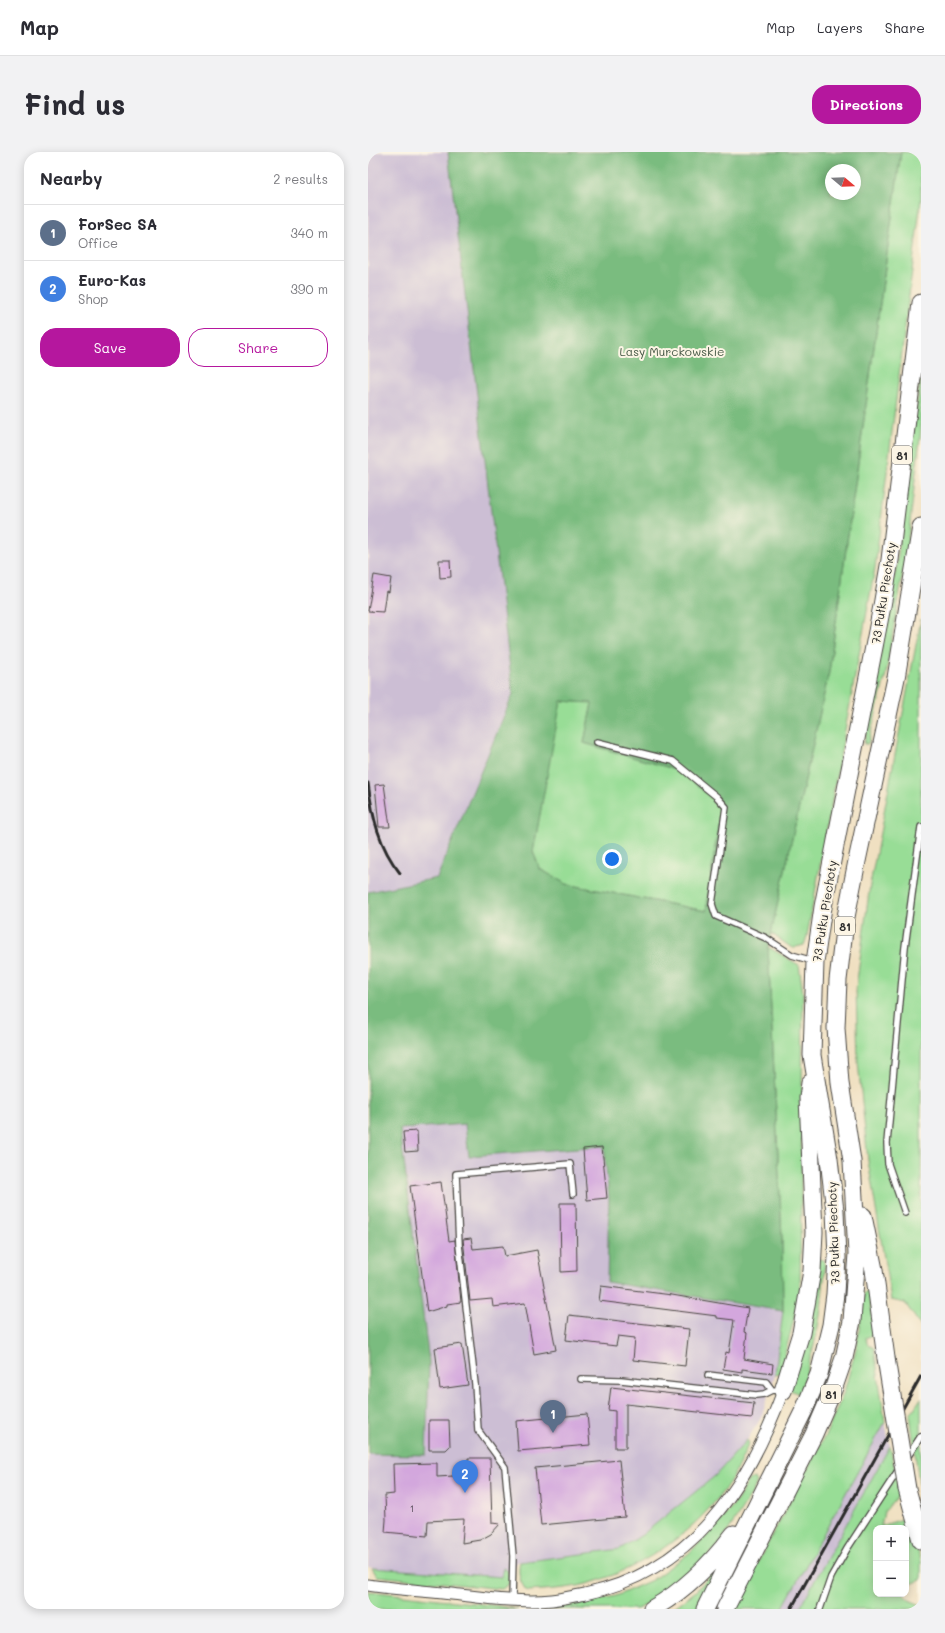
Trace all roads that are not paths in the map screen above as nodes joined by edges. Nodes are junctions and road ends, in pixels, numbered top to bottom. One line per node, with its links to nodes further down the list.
1 (921, 303): 6 (main road, 73 Pułku Piechoty / 81)
2 (921, 527): 3 (main road, 73 Pułku Piechoty / 81)
3 (918, 572): 8 (main road, 73 Pułku Piechoty / 81)
4 (597, 742): 6 (lane)
5 (921, 827): 10 (lane)
6 (815, 962): 7 (main road, 73 Pułku Piechoty / 81)
7 (812, 1055): 13 (main road); 15 (main road, 73 Pułku Piechoty / 81)
8 (852, 1162): 16 (main road, bridge); 19 (main road, 73 Pułku Piechoty / 81)
9 (573, 1194): 18 (lane)
10 (904, 1214)
11 (708, 1375): 13 (lane)
12 (581, 1379): 13 (lane)
13 (777, 1390): 18 (street)
14 (921, 1436): 22 (lane)
15 (755, 1509): 20 (main road); 21 (main road)
16 (921, 1540)
17 (368, 1585): 18 (street)
18 (512, 1601)
19 (728, 1608)
20 (652, 1609)
21 (705, 1609)
22 (820, 1609)

